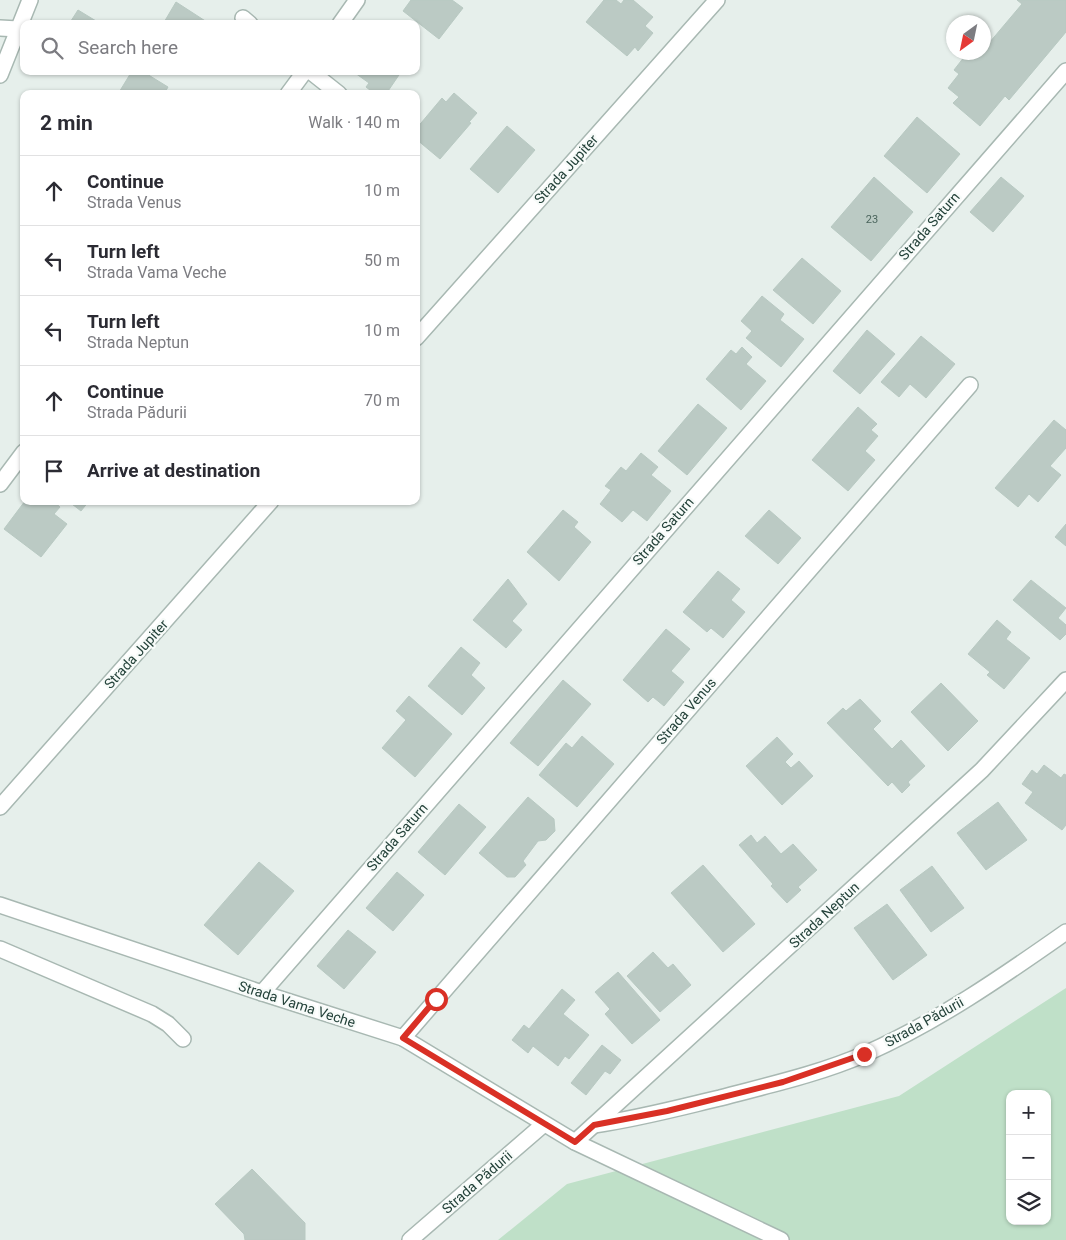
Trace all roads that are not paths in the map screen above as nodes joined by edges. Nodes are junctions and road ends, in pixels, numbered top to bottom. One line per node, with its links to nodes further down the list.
1 (30, 0): 4 (street)
2 (357, 0): 5 (street)
3 (717, 0): 15 (street, Strada Jupiter)
4 (22, 20)
5 (343, 20)
6 (20, 25): 8 (street)
7 (0, 28): 8 (street)
8 (18, 30): 10 (street)
9 (1066, 71): 25 (street, Strada Saturn)
10 (0, 75)
11 (302, 75): 13 (street)
12 (315, 75): 14 (street)
13 (291, 90)
14 (334, 90)
15 (420, 334)
16 (970, 385): 26 (street, Strada Venus)
17 (20, 457): 18 (street)
18 (0, 484)
19 (267, 505): 21 (street, Strada Jupiter)
20 (1066, 680): 29 (street, Strada Neptun)
21 (0, 807)
22 (0, 905): 25 (street, Strada Vama Veche)
23 (1066, 932): 29 (street, Strada Pădurii)
24 (0, 949): 27 (street)
25 (262, 993): 26 (street, Strada Vama Veche)
26 (403, 1038): 28 (street, Strada Vama Veche)
27 (183, 1039)
28 (544, 1124): 30 (street, Strada Vama Veche); 31 (street, Strada Pădurii)
29 (594, 1125): 30 (street, Strada Neptun)
30 (575, 1142): 32 (street, Strada Vama Veche)
31 (410, 1240)
32 (781, 1240)

